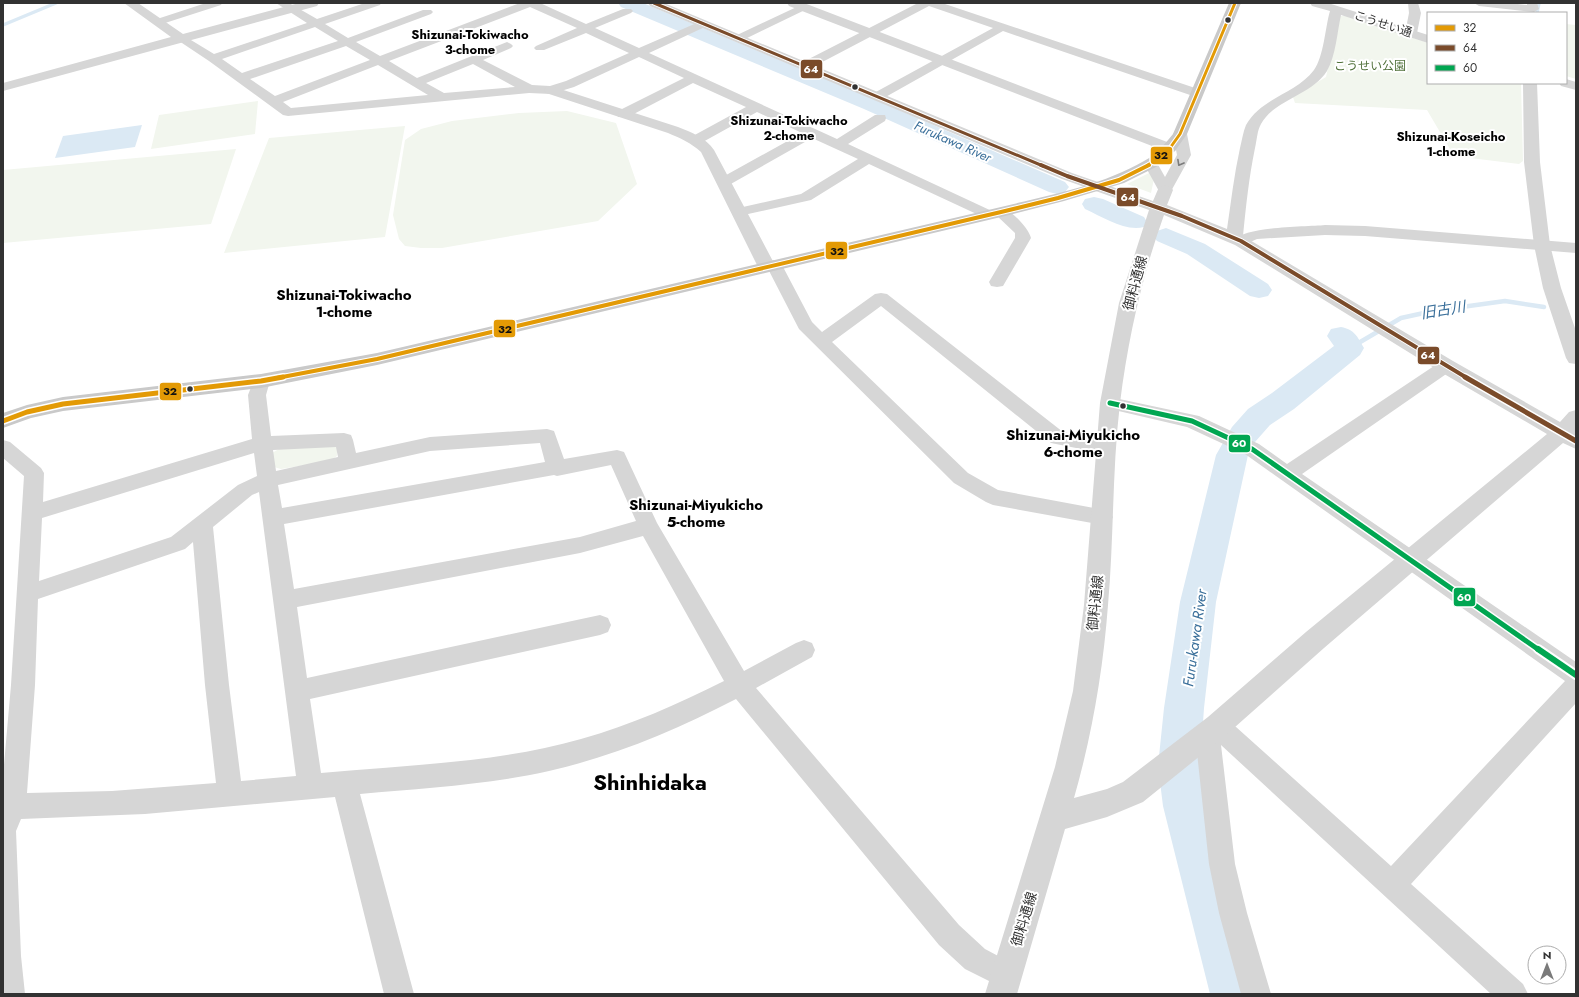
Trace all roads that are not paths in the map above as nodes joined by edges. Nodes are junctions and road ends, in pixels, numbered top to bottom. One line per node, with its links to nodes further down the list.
1 (217, 3): 19 (street)
2 (313, 3): 15 (street)
3 (376, 3): 20 (street)
4 (531, 3): 22 (street); 34 (street)
5 (654, 3): 23 (street)
6 (926, 3): 24 (street)
7 (931, 3): 21 (street)
8 (1235, 3): 45 (main road)
9 (1316, 3): 17 (street, こうせい通)
10 (1413, 3): 25 (street)
11 (1479, 3): 12 (street)
12 (1532, 3)
13 (134, 4): 19 (street)
14 (798, 5): 24 (street); 26 (street)
15 (286, 6): 20 (street); 27 (street)
16 (414, 6): 29 (street)
17 (1336, 10): 25 (street, こうせい通); 65 (street)
18 (627, 11): 22 (street)
19 (158, 22): 27 (street)
20 (317, 24): 29 (street); 33 (street)
21 (1002, 27): 36 (street); 45 (street)
22 (586, 28): 31 (street); 32 (street)
23 (695, 28): 26 (street); 32 (street)
24 (869, 32): 36 (street); 37 (street)
25 (1411, 33): 28 (street, こうせい通)
26 (739, 38): 37 (street)
27 (182, 39): 33 (street); 42 (street)
28 (1427, 39)
29 (347, 42): 34 (street); 38 (street)
30 (507, 46): 35 (street)
31 (540, 48)
32 (638, 53): 39 (street); 44 (street)
33 (213, 58): 38 (street)
34 (379, 60): 40 (street); 48 (street)
35 (474, 60): 40 (street); 43 (street)
36 (943, 61): 46 (street); 56 (street)
37 (805, 66): 46 (street)
38 (241, 78): 48 (street)
39 (693, 78): 49 (street); 50 (street)
40 (416, 83): 47 (street)
41 (1530, 84): 66 (street)
42 (3, 86)
43 (529, 89): 44 (street); 47 (street)
44 (551, 90): 50 (street)
45 (1197, 93): 53 (main road)
46 (878, 96): 60 (street)
47 (440, 97): 48 (street)
48 (274, 101)
49 (756, 107): 52 (street); 54 (street)
50 (622, 114): 54 (street)
51 (880, 118): 55 (street)
52 (811, 133): 55 (street); 59 (street)
53 (1180, 134): 56 (main road); 61 (street, one-way to 61)
54 (696, 140): 59 (street)
55 (837, 145): 57 (street)
56 (1170, 148): 58 (main road)
57 (868, 159): 63 (street); 64 (street)
58 (1151, 164): 60 (main road); 61 (street)
59 (724, 182): 63 (street)
60 (1098, 187): 62 (street); 64 (main road)
61 (1165, 190): 62 (street, 御料通線)
62 (1157, 207): 65 (street); 74 (street, 御料通線)
63 (739, 212): 68 (street)
64 (995, 213): 68 (main road); 69 (street)
65 (1238, 239): 66 (street); 72 (street)
66 (1542, 245): 67 (street); 71 (street)
67 (1576, 248)
68 (770, 266): 70 (street); 73 (main road)
69 (997, 282)
70 (822, 341): 80 (street); 86 (street)
71 (1576, 358)
72 (1446, 366): 77 (street); 83 (street)
73 (261, 381): 76 (main road); 78 (street)
74 (1110, 403): 80 (street, 御料通線); 83 (street)
75 (1576, 417): 77 (street)
76 (3, 422)
77 (1569, 437): 90 (street)
78 (262, 443): 81 (street); 84 (street); 85 (street)
79 (3, 447): 85 (street)
80 (1106, 447): 86 (street, 御料通線)
81 (348, 462): 82 (street); 84 (street)
82 (557, 469): 87 (street); 89 (street)
83 (1288, 473): 90 (street)
84 (268, 480): 87 (street); 88 (street)
85 (32, 513): 91 (street)
86 (1103, 517): 104 (street, 御料通線)
87 (273, 518): 92 (street)
88 (202, 524): 91 (street); 102 (street)
89 (648, 526): 92 (street); 96 (street)
90 (1411, 560): 95 (street); 99 (street)
91 (27, 594): 103 (street)
92 (285, 600): 98 (street)
93 (600, 625): 98 (street)
94 (804, 650): 96 (street)
95 (1576, 675)
96 (738, 685): 100 (street); 106 (street)
97 (1576, 686): 105 (street)
98 (298, 691): 101 (street)
99 (1206, 734): 104 (street); 105 (street); 109 (street)
100 (344, 783): 101 (street); 108 (street)
101 (310, 787): 102 (street)
102 (230, 796): 103 (street)
103 (8, 806): 107 (street)
104 (1054, 818): 106 (street, 御料通線)
105 (1393, 884): 110 (street)
106 (1004, 985)
107 (10, 994)
108 (399, 994)
109 (1256, 994)
110 (1512, 994)

